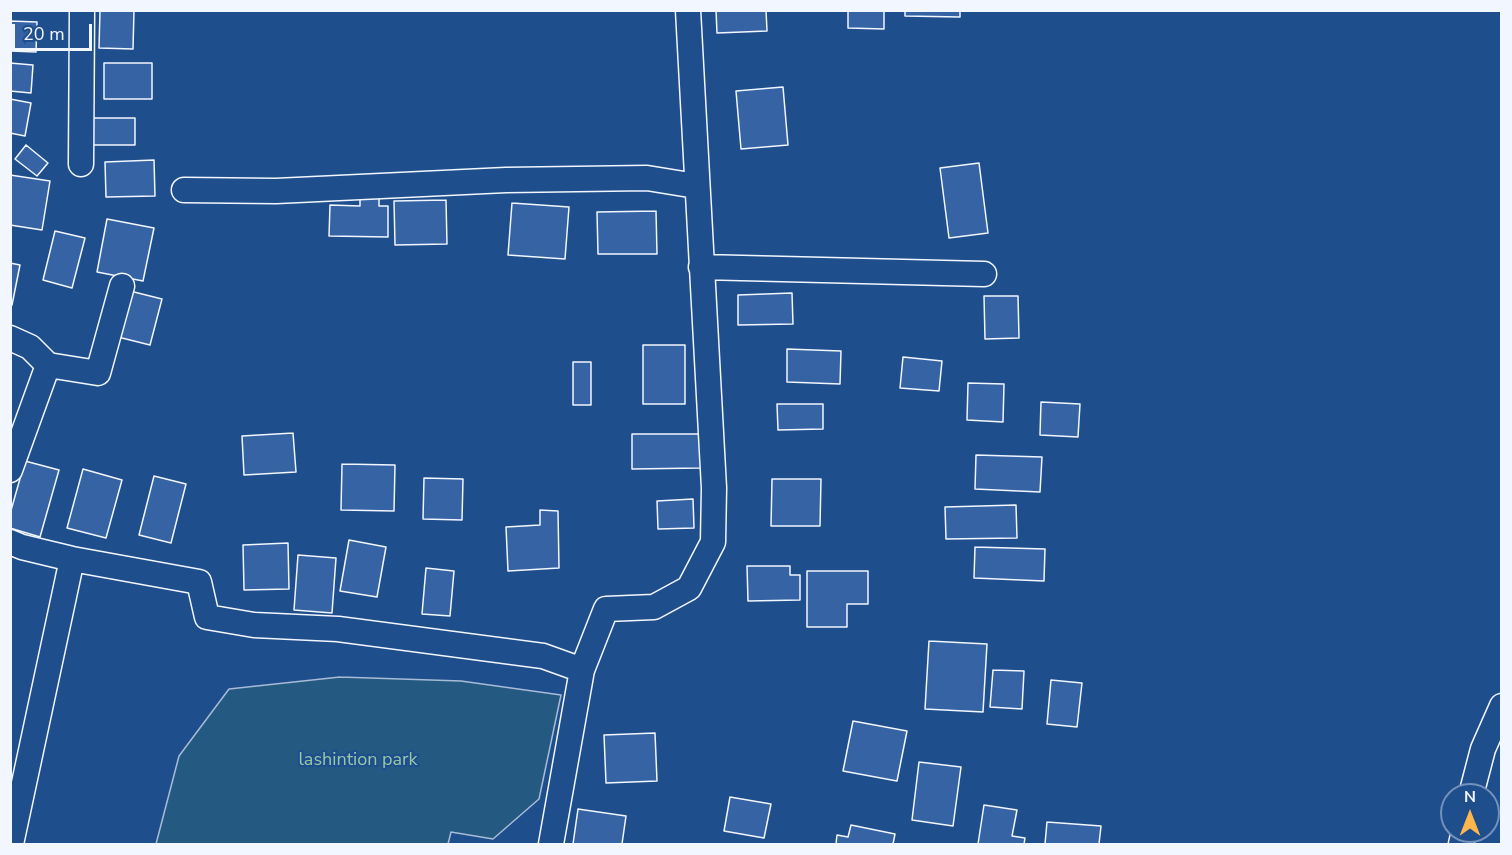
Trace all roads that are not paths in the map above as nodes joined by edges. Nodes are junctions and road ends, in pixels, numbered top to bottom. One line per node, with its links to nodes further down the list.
1 (82, 10): 3 (street)
2 (688, 10): 4 (street)
3 (81, 164)
4 (696, 186): 5 (street); 6 (street)
5 (184, 190)
6 (701, 267): 7 (street); 14 (street)
7 (984, 274)
8 (122, 286): 10 (street)
9 (10, 338): 10 (street)
10 (48, 365): 11 (street)
11 (10, 470)
12 (10, 542): 13 (street)
13 (72, 559): 14 (street); 17 (street)
14 (582, 670): 18 (street)
15 (1502, 706): 16 (street)
16 (1475, 783)
17 (11, 844)
18 (551, 844)

